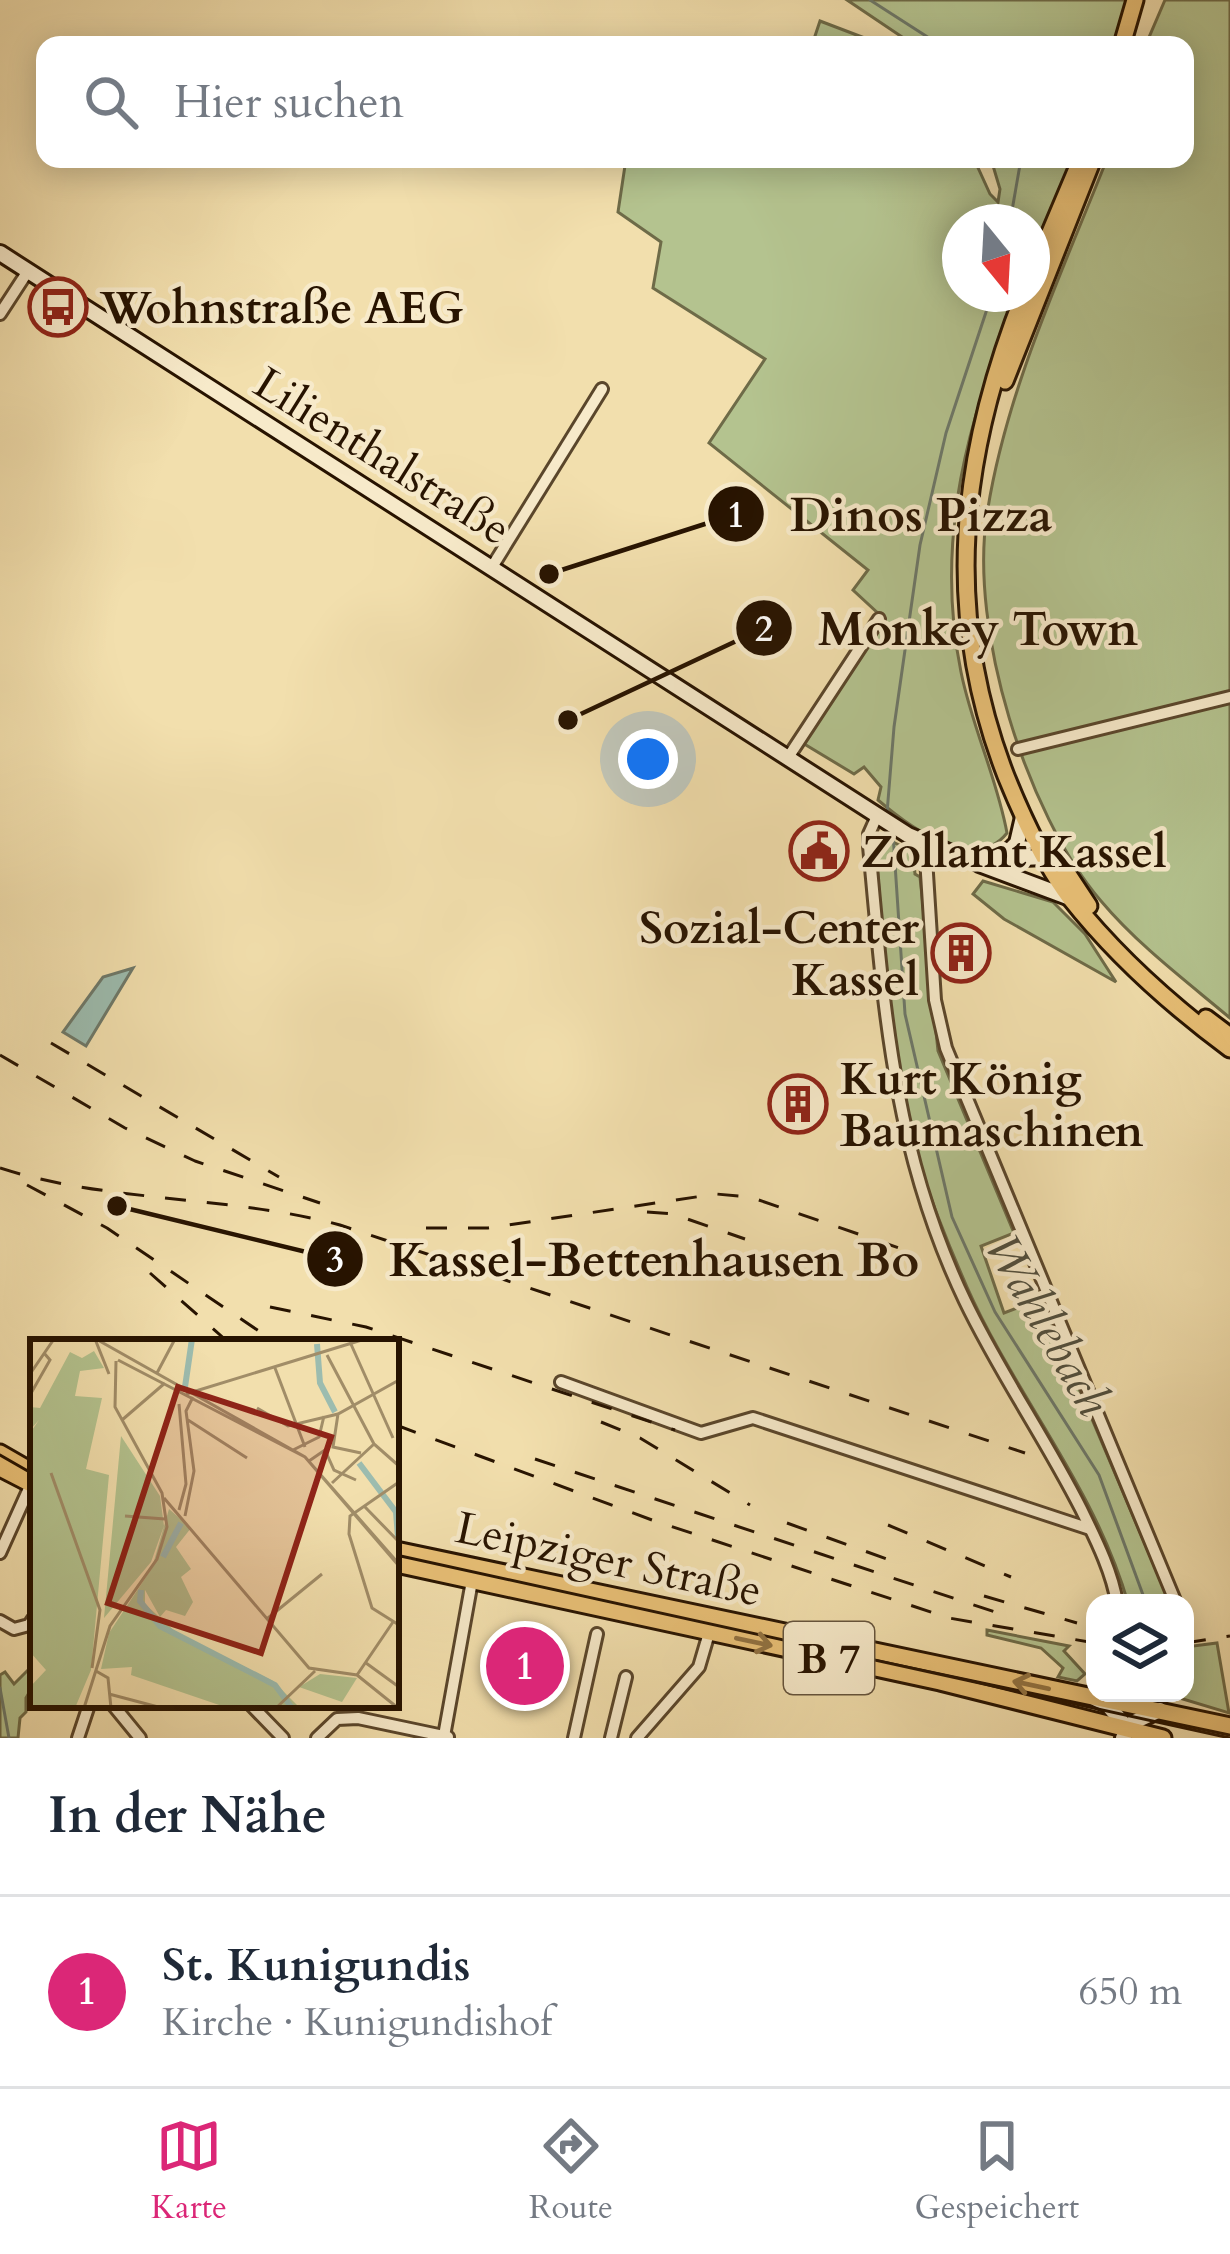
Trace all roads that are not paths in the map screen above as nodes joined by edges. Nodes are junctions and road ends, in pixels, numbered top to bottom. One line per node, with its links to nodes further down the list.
1 (1135, 0): 3 (main road)
2 (1145, 0): 4 (main road)
3 (1125, 36)
4 (1135, 36)
5 (1077, 168): 7 (main road)
6 (1089, 168): 23 (main road)
7 (1050, 232)
8 (0, 253): 9 (main road, Lilienthalstraße)
9 (28, 271): 11 (street); 13 (main road, Lilienthalstraße)
10 (1018, 312): 18 (main road)
11 (0, 314)
12 (602, 389): 13 (street)
13 (492, 567): 17 (main road, Lilienthalstraße)
14 (879, 620): 17 (street)
15 (1230, 697): 16 (street)
16 (1018, 748)
17 (789, 756): 19 (main road, Lilienthalstraße)
18 (1023, 817): 21 (main road); 23 (main road)
19 (885, 820): 20 (main road, Lilienthalstraße); 34 (street)
20 (931, 846): 22 (main road, Lilienthalstraße); 40 (street)
21 (1000, 859): 22 (main road, Lilienthalstraße); 23 (main road, Lilienthalstraße)
22 (968, 860): 24 (main road)
23 (1052, 860): 24 (main road); 25 (main road); 26 (main road)
24 (1013, 876): 25 (main road)
25 (1071, 898): 27 (main road)
26 (1230, 1036)
27 (1230, 1049)
28 (561, 1382): 34 (street)
29 (0, 1453): 31 (main road)
30 (0, 1468): 32 (main road)
31 (30, 1479)
32 (30, 1480)
33 (30, 1486): 36 (street)
34 (1090, 1529): 39 (street)
35 (399, 1551): 46 (main road, Leipziger Straße / B 7, one-way to 35)
36 (0, 1553)
37 (399, 1565): 38 (main road, Leipziger Straße / B 7)
38 (472, 1581): 43 (main road, Leipziger Straße / B 7); 54 (street)
39 (1114, 1594)
40 (1172, 1594)
41 (0, 1621): 42 (street)
42 (30, 1622)
43 (709, 1633): 52 (main road, Leipziger Straße / B 7, one-way to 52); 61 (street)
44 (597, 1634): 59 (street)
45 (626, 1677): 60 (street)
46 (1086, 1693)
47 (1106, 1702): 52 (main road)
48 (1111, 1702): 52 (main road, Leipziger Straße / B 7)
49 (88, 1708): 55 (street)
50 (115, 1708): 56 (street)
51 (254, 1708): 57 (street)
52 (1139, 1720): 53 (main road, Leipziger Straße / B 7); 62 (main road, Leipziger Straße / B 7)
53 (1230, 1726)
54 (447, 1737): 58 (street)
55 (78, 1738)
56 (140, 1738)
57 (283, 1738)
58 (317, 1738)
59 (574, 1738)
60 (611, 1738)
61 (637, 1738)
62 (1163, 1738)

